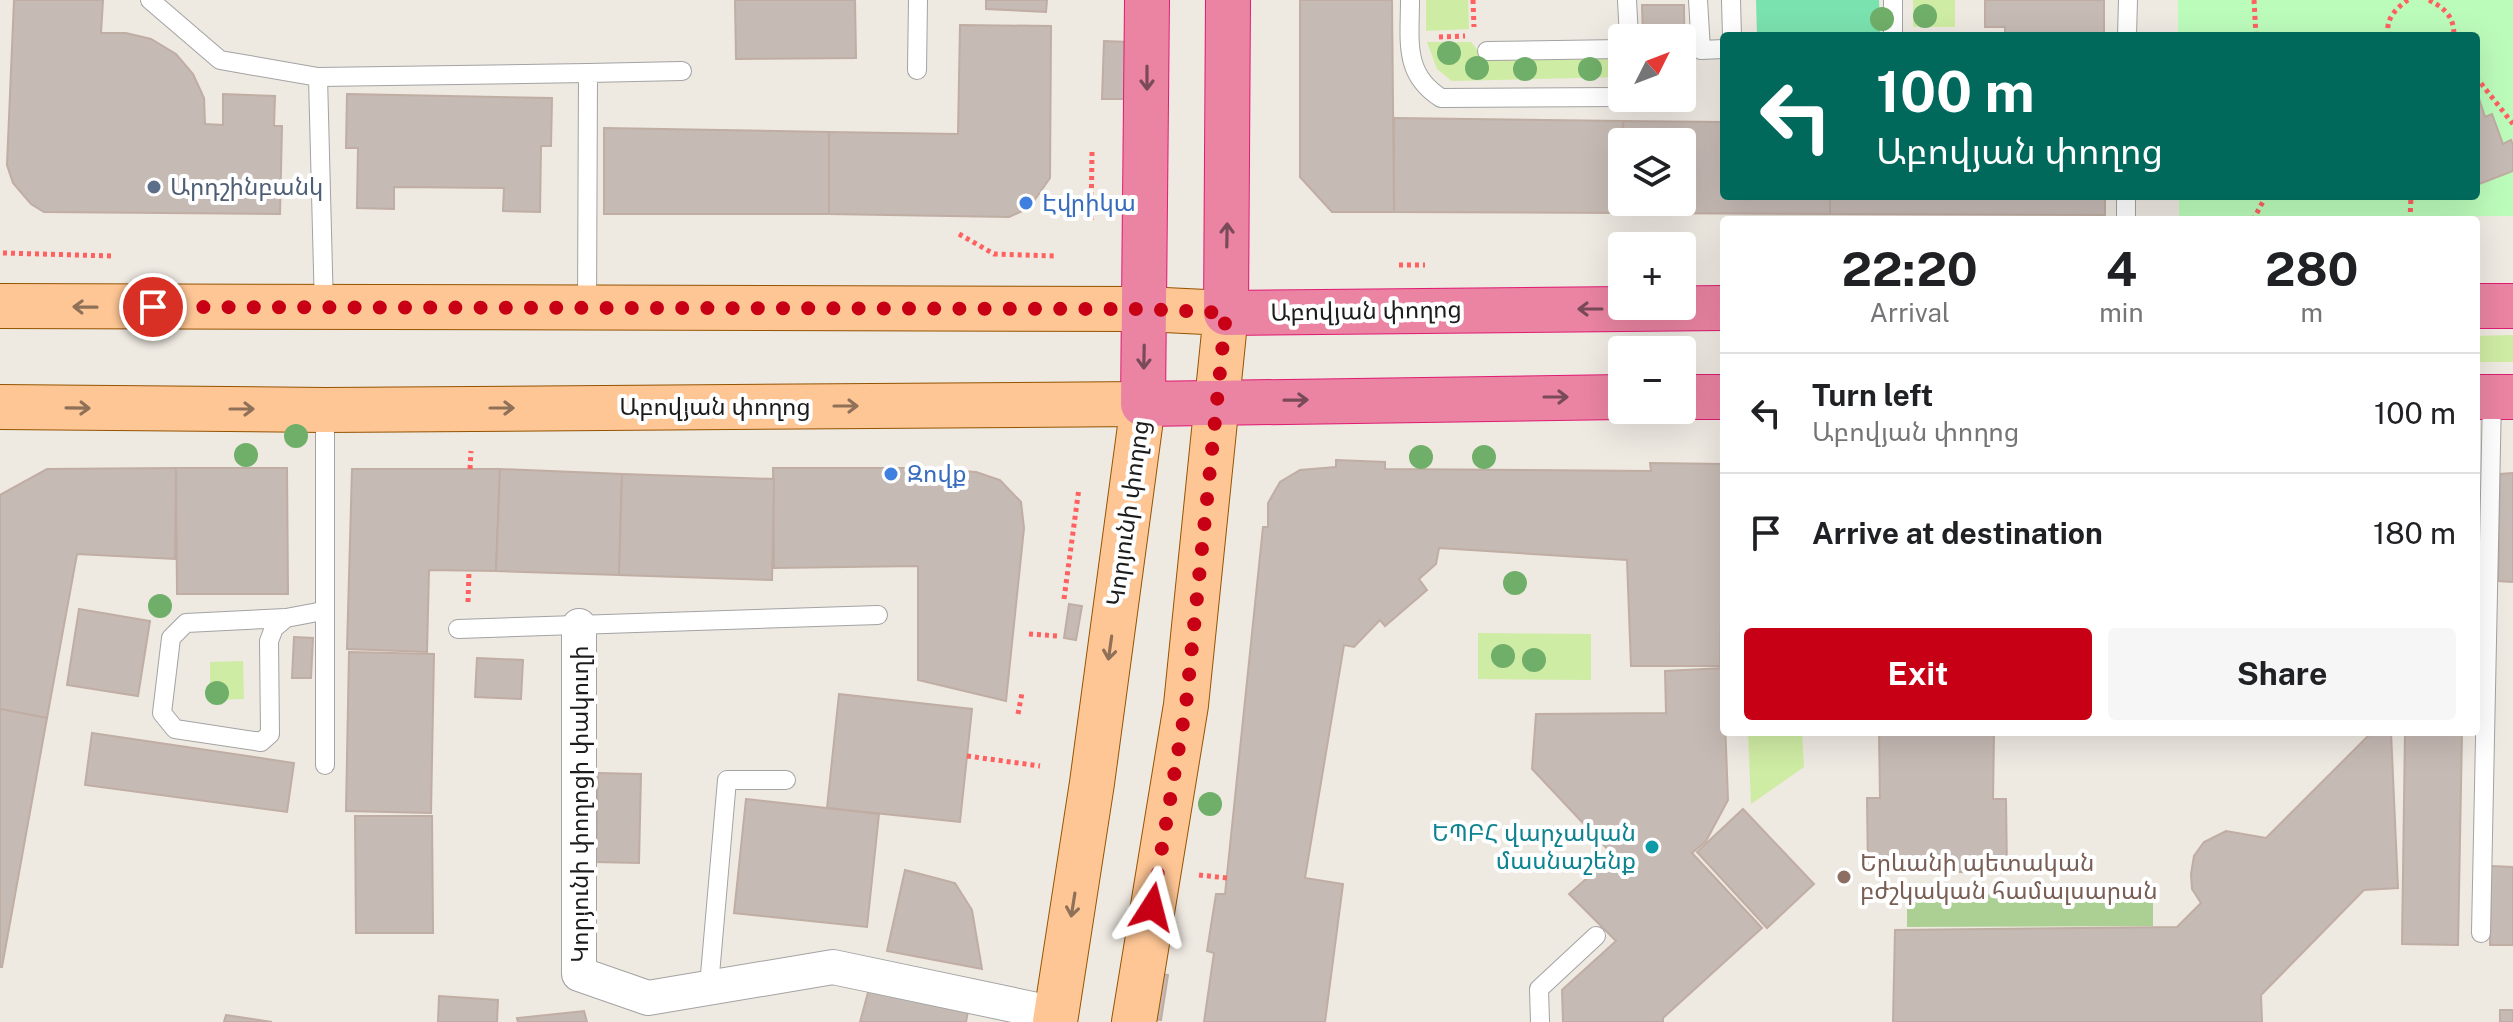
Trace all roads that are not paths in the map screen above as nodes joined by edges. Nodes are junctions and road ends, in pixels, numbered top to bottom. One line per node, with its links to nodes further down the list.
1 (150, 0): 21 (lane)
2 (918, 0): 18 (lane)
3 (1147, 0): 29 (highway, Կորյունի փողոց, one-way to 29)
4 (1228, 0): 30 (highway, one-way to 4)
5 (1410, 0): 22 (lane)
6 (1627, 0): 11 (lane)
7 (1698, 0): 16 (lane)
8 (1731, 0): 12 (lane)
9 (1893, 0): 13 (lane)
10 (2128, 0): 14 (lane)
11 (1628, 24)
12 (1732, 32)
13 (1893, 32)
14 (2127, 32)
15 (1608, 49): 17 (lane)
16 (1720, 49)
17 (1487, 51)
18 (917, 70)
19 (682, 71): 20 (lane)
20 (588, 73): 21 (lane); 28 (lane)
21 (318, 77): 27 (lane)
22 (1608, 97)
23 (0, 306): 27 (main road, Աբովյան փողոց, one-way to 23)
24 (2480, 306): 25 (highway)
25 (2513, 306)
26 (1720, 308): 30 (highway, Աբովյան փողոց, one-way to 30)
27 (324, 309): 28 (main road, Աբովյան փողոց)
28 (587, 309): 29 (main road, Աբովյան փողոց)
29 (1144, 309): 30 (main road, Աբովյան փողոց); 36 (highway, Կորյունի փողոց, one-way to 36)
30 (1226, 313): 35 (main road)
31 (1608, 397): 35 (highway, Աբովյան փողոց, one-way to 31)
32 (1696, 397): 33 (highway)
33 (1720, 397)
34 (2494, 397): 46 (lane)
35 (1218, 402): 36 (highway, Աբովյան փողոց); 50 (main road)
36 (1143, 404): 38 (main road, Աբովյան փողոց, one-way to 36); 49 (main road, Կորյունի փողոց, one-way to 49)
37 (0, 407): 38 (main road, Աբովյան փողոց, one-way to 38)
38 (325, 410): 39 (lane)
39 (323, 611): 41 (lane); 44 (lane)
40 (878, 615): 42 (lane)
41 (286, 618): 41 (lane)
42 (579, 626): 43 (lane); 48 (street, Կորյունի փողոցի փակուղի)
43 (458, 629)
44 (325, 765)
45 (786, 780): 48 (lane)
46 (2481, 933)
47 (1596, 936): 51 (lane)
48 (709, 986): 49 (street, Կորյունի փողոցի փակուղի)
49 (1056, 1018)
50 (1134, 1022)
51 (1540, 1022)

